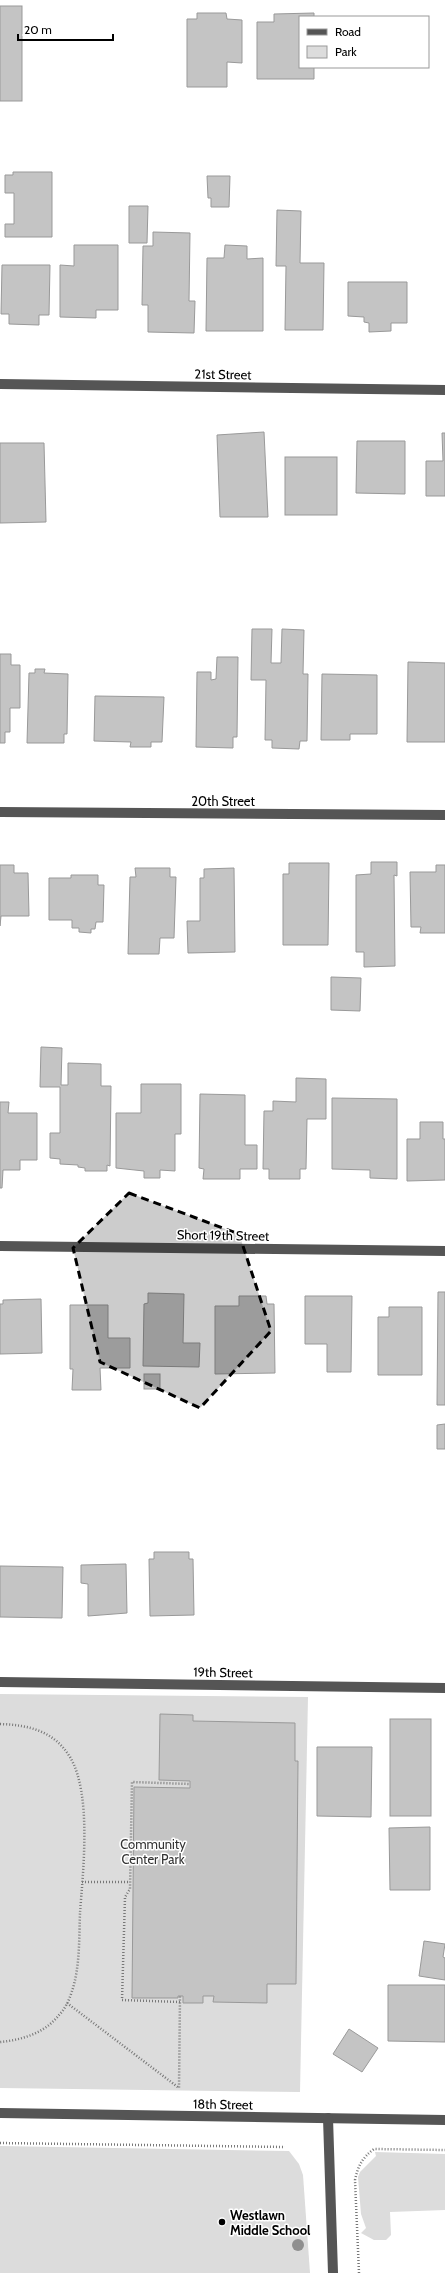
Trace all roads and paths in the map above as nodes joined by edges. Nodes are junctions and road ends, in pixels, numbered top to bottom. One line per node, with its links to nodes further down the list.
1 (0, 384): 2 (street, 21st Street)
2 (445, 390)
3 (0, 812): 4 (street, 20th Street)
4 (445, 815)
5 (0, 1246): 6 (street, Short 19th Street)
6 (445, 1251)
7 (0, 1682): 8 (street, 19th Street)
8 (445, 1688)
9 (0, 1724): 11 (path)
10 (190, 1784): 12 (path)
11 (82, 1882): 12 (path); 15 (path)
12 (130, 1882): 14 (path)
13 (180, 1996): 14 (path)
14 (180, 2002): 15 (path)
15 (67, 2003): 16 (path)
16 (0, 2042)
17 (0, 2113): 18 (street, 18th Street)
18 (328, 2118): 19 (street, 18th Street); 23 (street)
19 (445, 2120)
20 (0, 2143): 21 (path)
21 (285, 2147)
22 (445, 2150): 24 (path)
23 (333, 2273)
24 (359, 2273)

